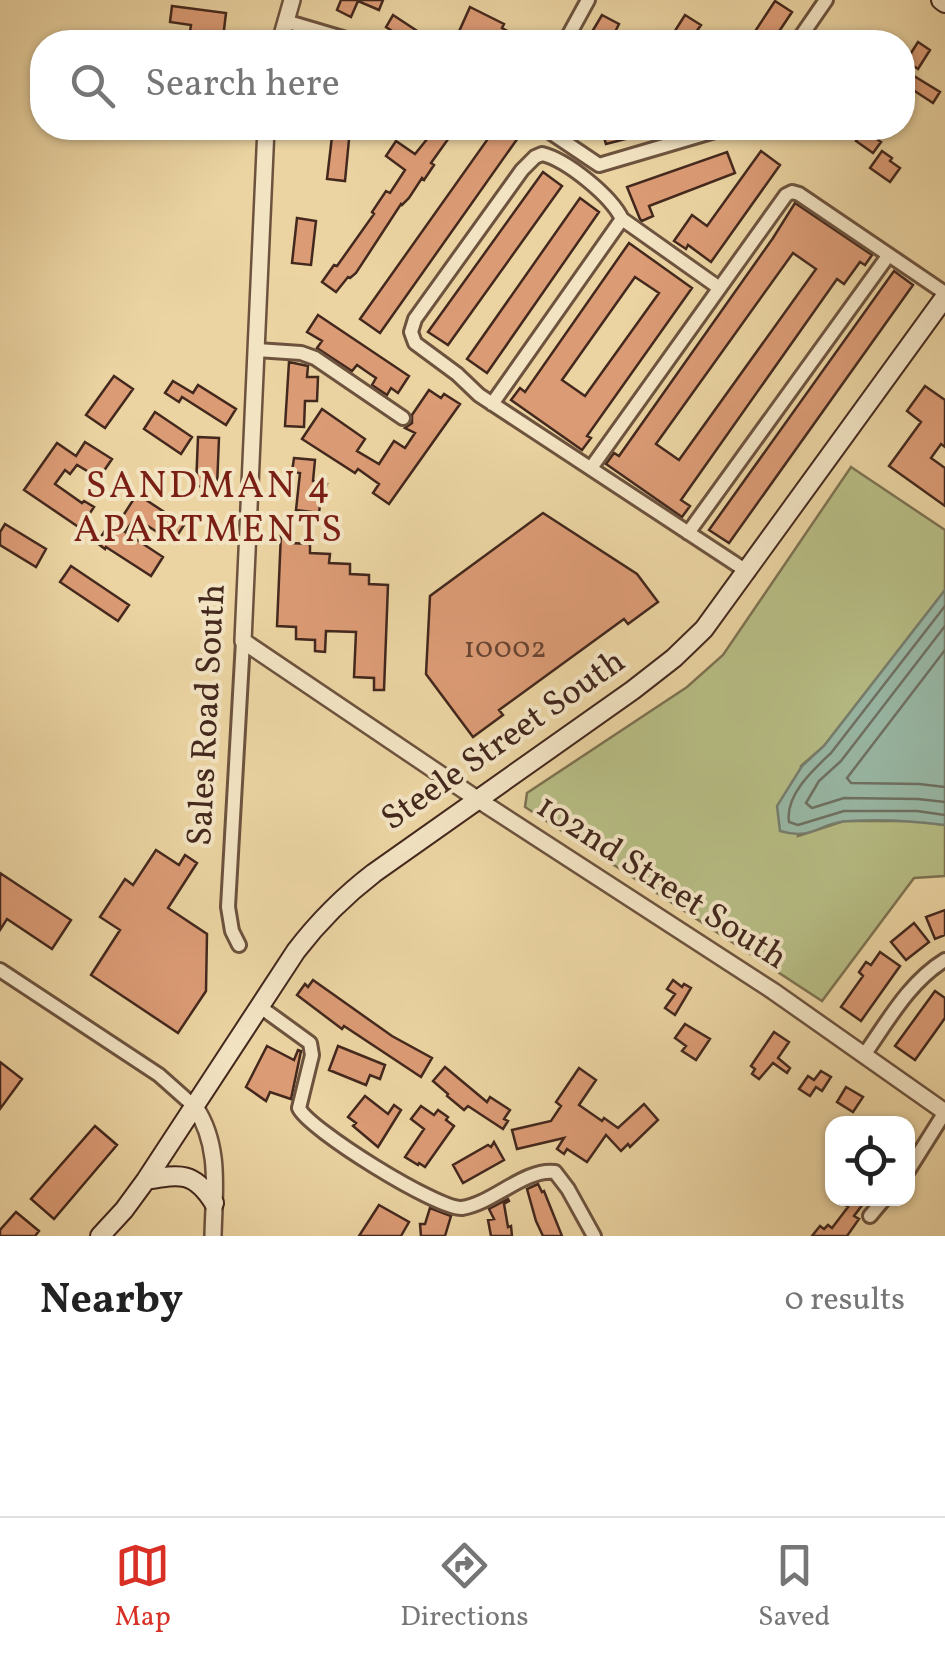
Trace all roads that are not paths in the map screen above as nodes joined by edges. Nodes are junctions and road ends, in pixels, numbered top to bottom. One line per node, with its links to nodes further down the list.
1 (292, 0): 4 (street)
2 (588, 0): 7 (street)
3 (826, 0): 8 (street)
4 (284, 20): 5 (street); 6 (street)
5 (282, 30)
6 (317, 30)
7 (571, 30)
8 (805, 30)
9 (266, 140): 16 (street, Sales Road South)
10 (562, 140): 11 (street)
11 (684, 140)
12 (622, 220): 14 (street); 17 (street); 17 (street)
13 (888, 256): 14 (street); 15 (street); 20 (street)
14 (718, 287): 19 (street)
15 (945, 295): 21 (main road, Steele Street South)
16 (257, 350): 18 (street); 22 (street, Sales Road South)
17 (492, 404): 19 (street)
18 (403, 418)
19 (591, 468): 20 (street)
20 (688, 533): 21 (street)
21 (748, 572): 23 (main road, Steele Street South)
22 (243, 641): 23 (street, 102nd Street South); 24 (street, Sales Road South)
23 (477, 798): 27 (main road, Steele Street South); 28 (street, 102nd Street South)
24 (239, 945)
25 (945, 960): 28 (street)
26 (0, 970): 29 (street)
27 (259, 1006): 29 (main road, Steele Street South); 38 (street)
28 (864, 1055): 30 (street, 102nd Street South)
29 (195, 1107): 32 (main road, Steele Street South); 33 (street)
30 (945, 1112): 31 (street)
31 (915, 1161)
32 (146, 1180): 33 (main road); 36 (main road, Steele Street South)
33 (214, 1203): 37 (street)
34 (878, 1206): 35 (street)
35 (870, 1216)
36 (100, 1236)
37 (213, 1236)
38 (594, 1236)

